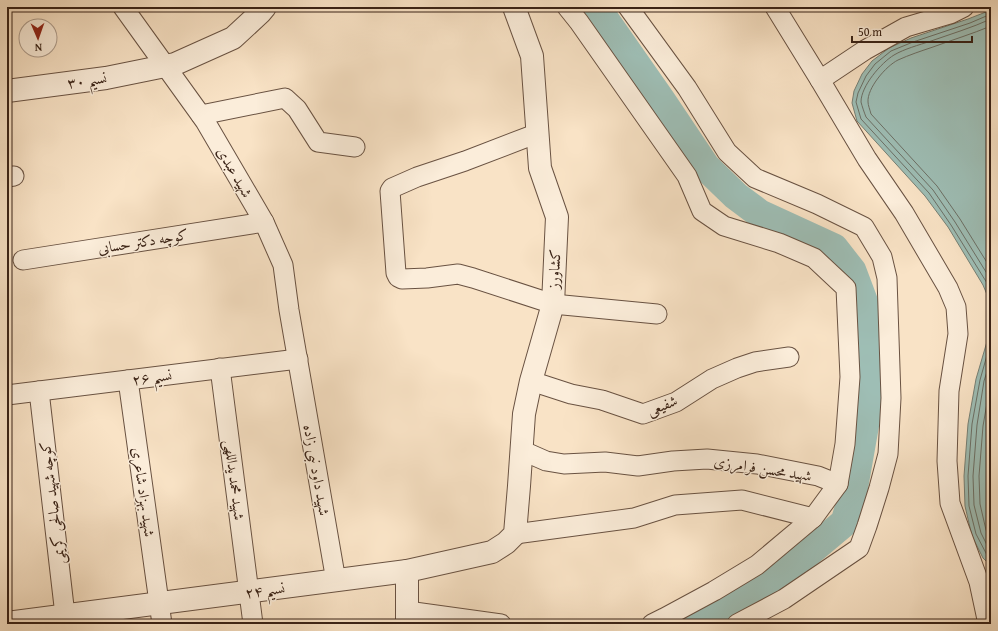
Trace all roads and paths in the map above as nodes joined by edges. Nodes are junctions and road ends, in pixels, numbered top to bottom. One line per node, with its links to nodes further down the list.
1 (123, 7): 8 (street, شهید عبدی)
2 (265, 7): 8 (street, نسیم ۳۰)
3 (514, 7): 12 (street, کشاورز)
4 (567, 7): 26 (street)
5 (628, 7): 39 (street)
6 (775, 7): 9 (street)
7 (964, 7): 9 (street)
8 (166, 66): 10 (street, نسیم ۳۰); 11 (street, شهید عبدی)
9 (820, 80): 40 (street)
10 (7, 91)
11 (201, 115): 13 (street); 14 (street, شهید عبدی)
12 (538, 133): 16 (street, کشاورز); 16 (street)
13 (355, 147)
14 (264, 222): 15 (street, کوچه دکتر حسابی); 19 (street, شهید عبدی)
15 (22, 260)
16 (553, 304): 17 (street); 22 (street, کشاورز)
17 (657, 314)
18 (789, 357): 22 (street, شفیعی)
19 (298, 359): 20 (street, نسیم ۲۶); 30 (street, شهید داود نبی زاده)
20 (220, 368): 21 (street, نسیم ۲۶); 31 (street, شهید محمد یداللهی)
21 (128, 380): 23 (street, نسیم ۲۶); 32 (street, شهید بهزاد شاعری)
22 (531, 381): 25 (street, کشاورز)
23 (39, 391): 24 (street, نسیم ۲۶); 33 (street, کوچه شهید صالحی کریمی)
24 (7, 395)
25 (521, 450): 26 (street, شهید محسن فرامرزی); 28 (street, کشاورز)
26 (838, 484): 27 (street)
27 (813, 518): 28 (street); 38 (street)
28 (515, 534): 29 (street, نسیم ۲۴)
29 (407, 571): 30 (street, نسیم ۲۴); 34 (street)
30 (336, 580): 31 (street, نسیم ۲۴)
31 (249, 592): 32 (street, نسیم ۲۴); 36 (street, شهید محمد یداللهی)
32 (161, 614): 33 (street, نسیم ۲۴)
33 (65, 615): 35 (street, نسیم ۲۴)
34 (407, 617): 37 (street)
35 (7, 623)
36 (253, 624)
37 (501, 624)
38 (652, 624)
39 (737, 624)
40 (988, 624)

